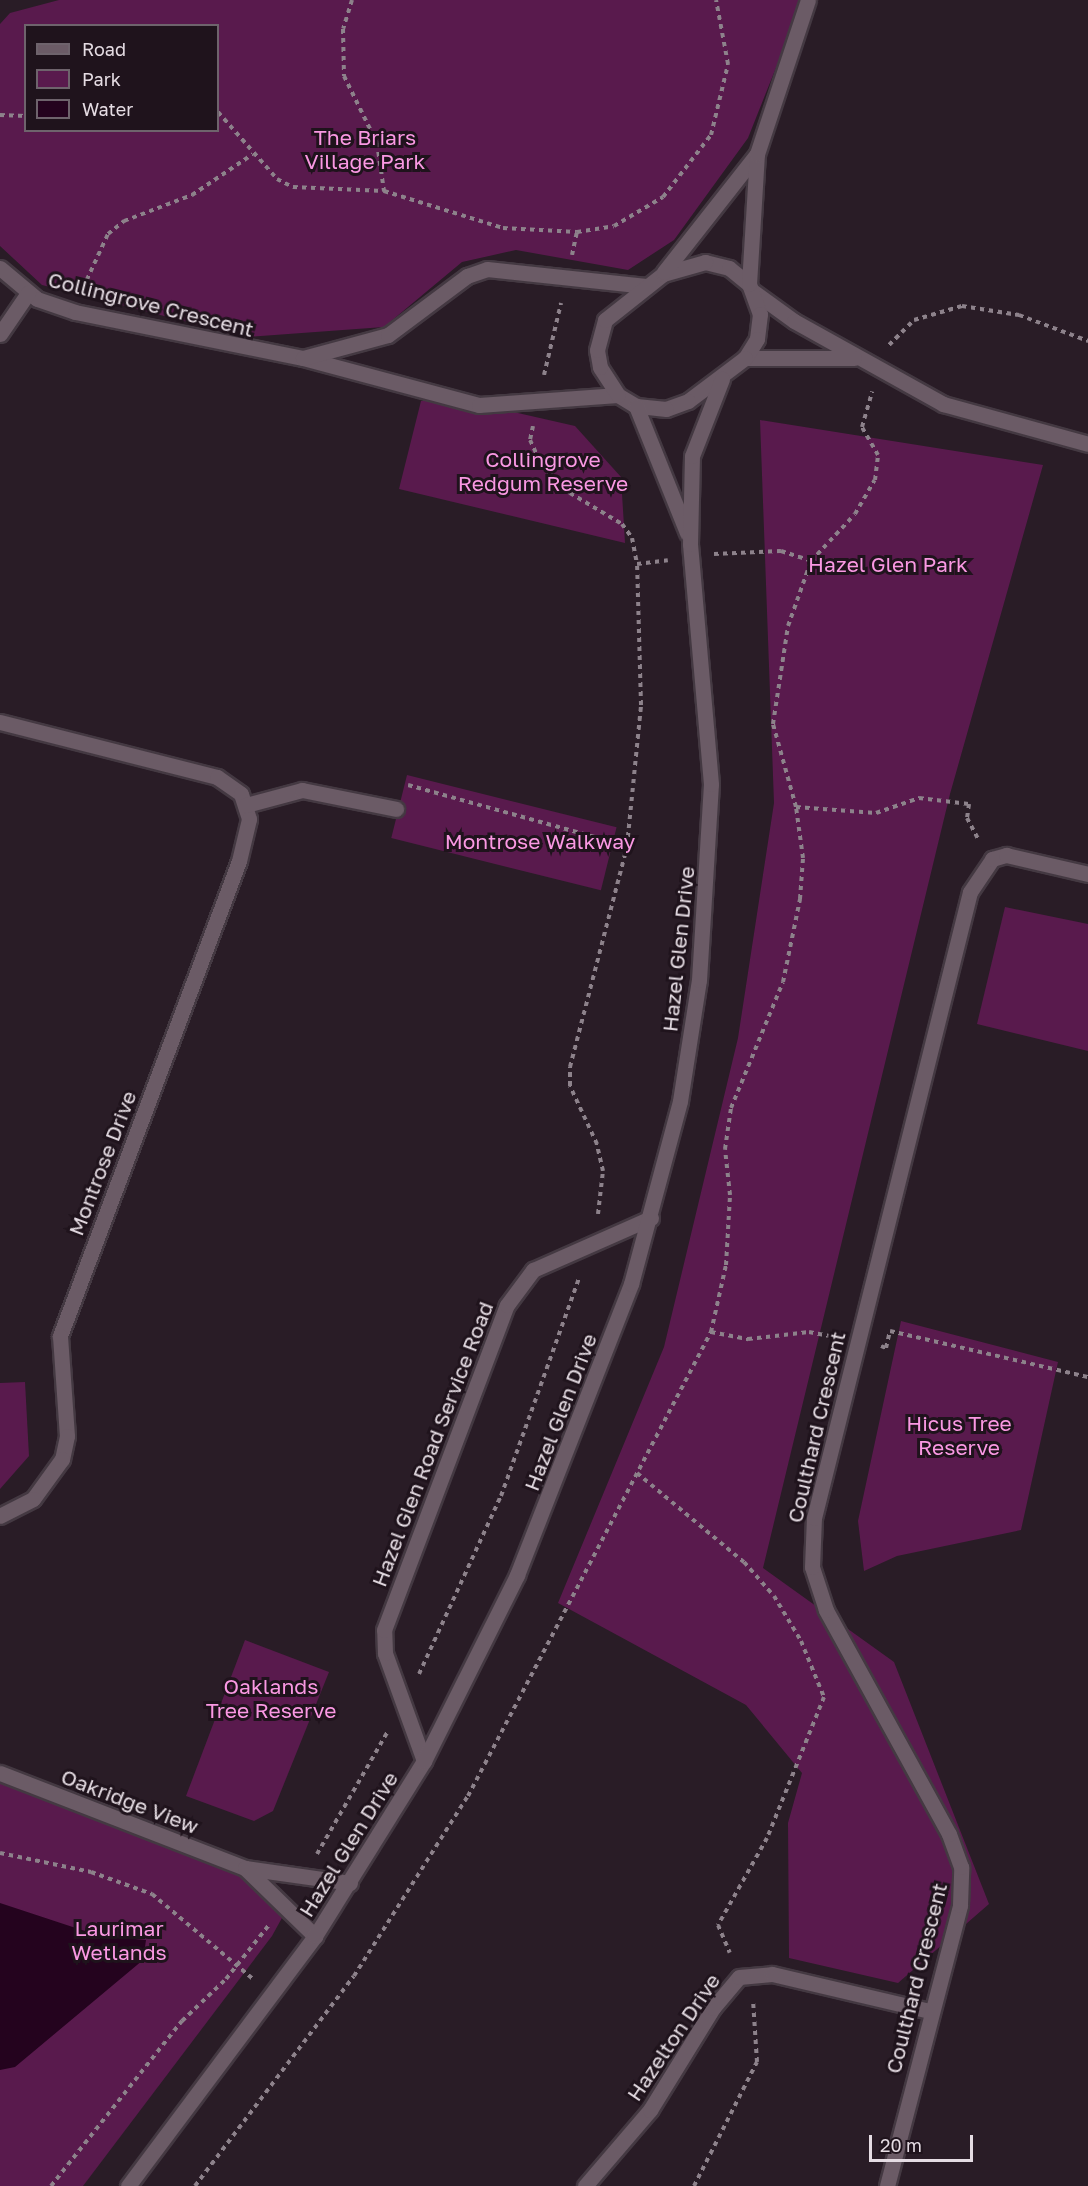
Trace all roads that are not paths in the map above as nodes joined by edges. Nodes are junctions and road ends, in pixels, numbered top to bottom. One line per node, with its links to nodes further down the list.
1 (808, 0): 2 (street)
2 (757, 154): 4 (street); 6 (street)
3 (0, 268): 7 (street, Collingrove Crescent)
4 (663, 274): 5 (street); 6 (street)
5 (646, 286): 9 (street, Collingrove Crescent); 13 (street)
6 (751, 288): 10 (street); 11 (street)
7 (28, 293): 8 (street); 9 (street, Collingrove Crescent)
8 (0, 334)
9 (303, 358): 13 (street, Collingrove Crescent)
10 (745, 358): 11 (street); 12 (street)
11 (857, 358): 15 (street)
12 (722, 379): 14 (street); 16 (street, Hazel Glen Drive)
13 (618, 395): 14 (street)
14 (636, 406): 16 (street, Hazel Glen Drive)
15 (1088, 444)
16 (691, 551): 21 (street, Hazel Glen Drive)
17 (0, 722): 18 (street)
18 (246, 806): 19 (street); 22 (street, Montrose Drive)
19 (396, 809)
20 (1088, 874): 28 (street, Coulthard Crescent)
21 (651, 1218): 23 (street, Hazel Glen Drive); 23 (street, Hazel Glen Road Service Road)
22 (0, 1516)
23 (424, 1761): 26 (street, Hazel Glen Drive)
24 (0, 1773): 25 (street, Oakridge View)
25 (245, 1868): 26 (street); 27 (street)
26 (350, 1883): 27 (street, Hazel Glen Drive)
27 (315, 1936): 29 (street, Hazel Glen Drive)
28 (930, 2011): 30 (street, Hazelton Drive); 31 (street, Coulthard Crescent)
29 (128, 2186)
30 (585, 2186)
31 (887, 2186)

